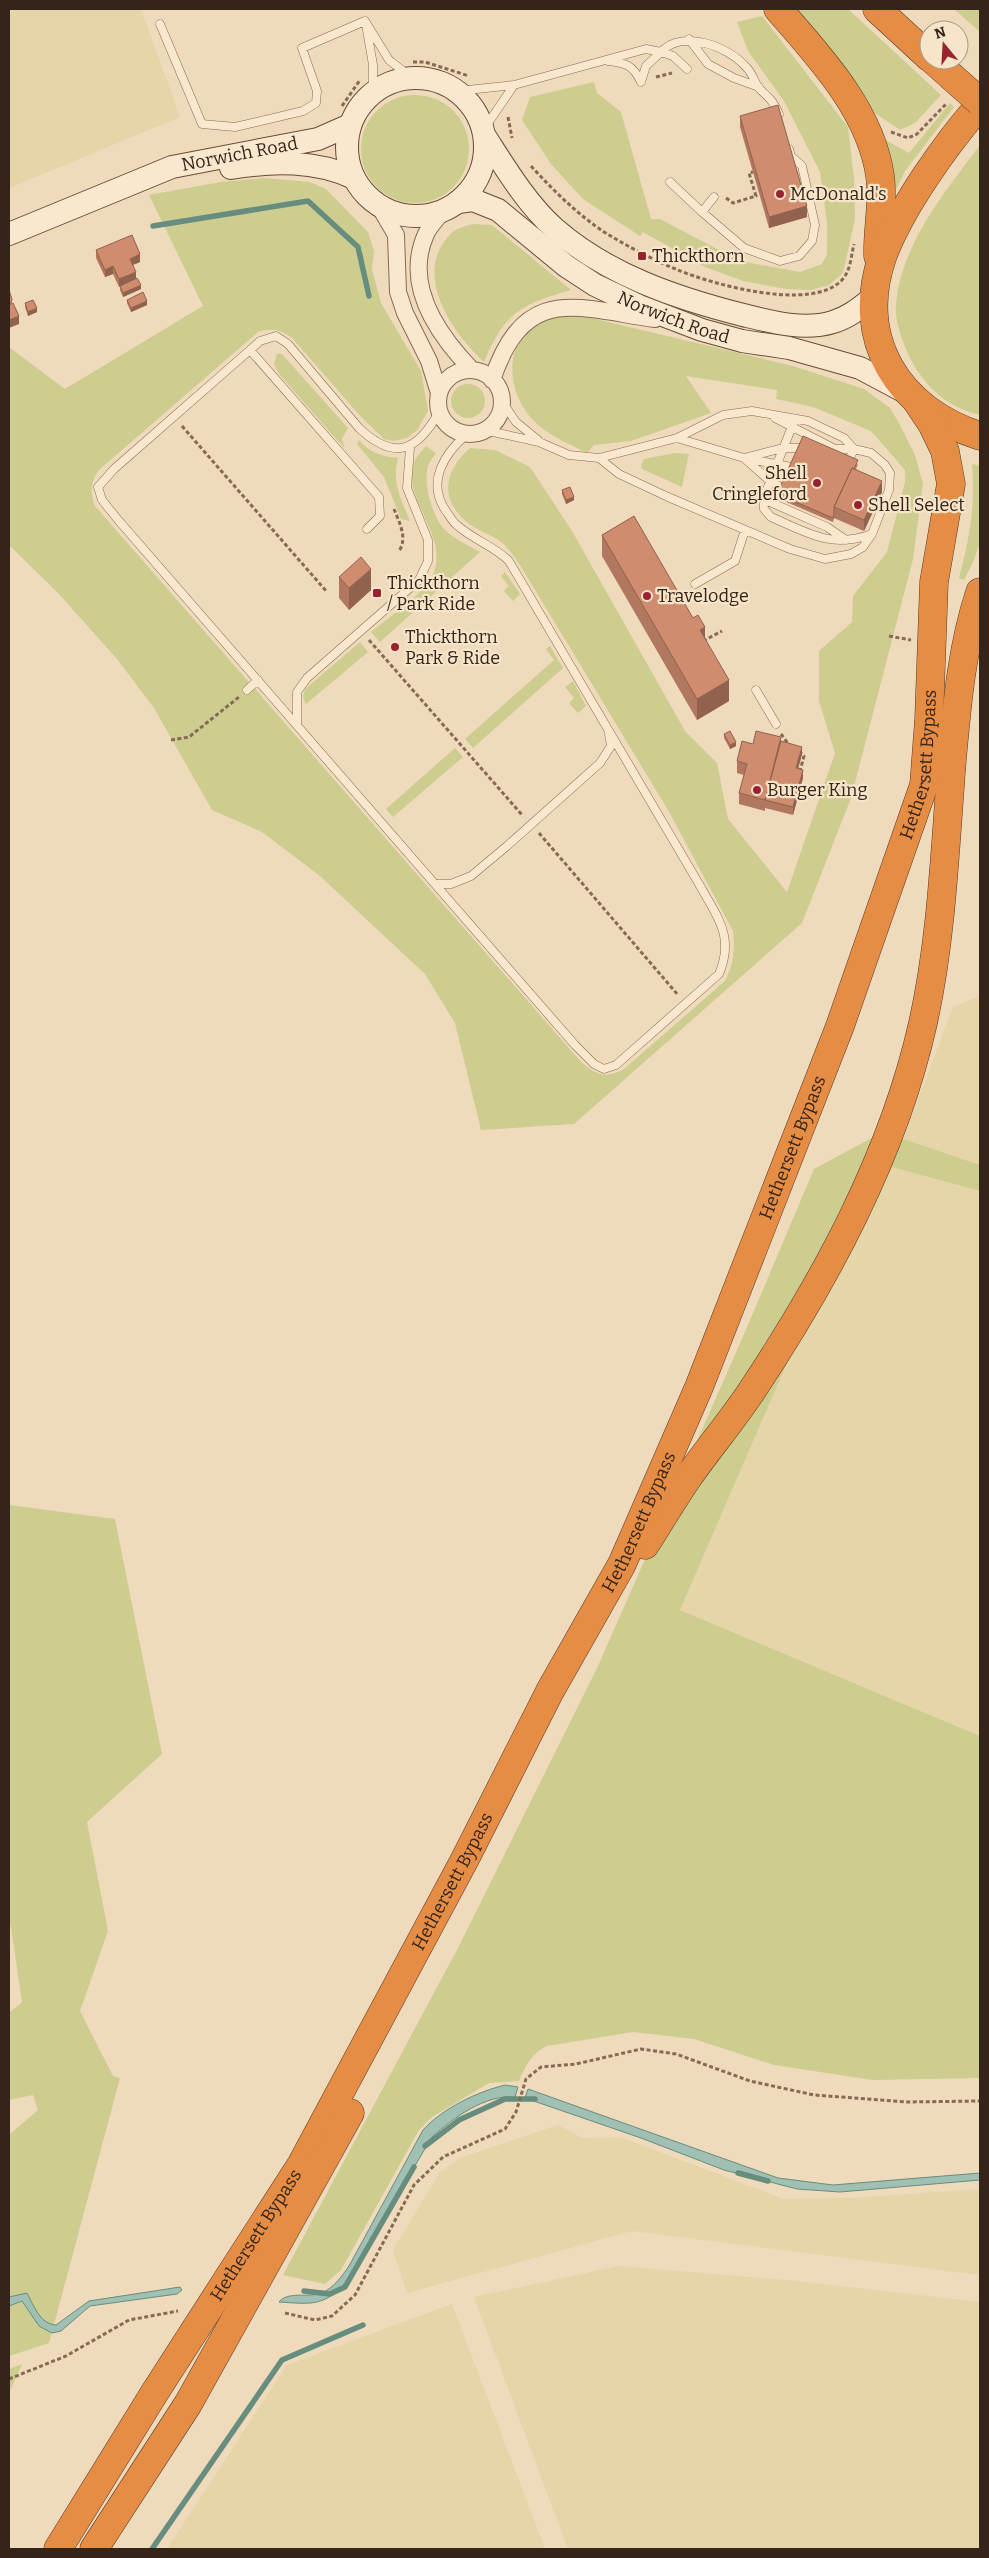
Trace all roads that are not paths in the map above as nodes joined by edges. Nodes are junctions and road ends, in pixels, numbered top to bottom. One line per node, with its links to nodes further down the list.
1 (778, 9): 29 (highway, Hethersett Bypass)
2 (877, 9): 6 (highway)
3 (365, 21): 4 (lane); 10 (lane); 15 (lane)
4 (160, 24)
5 (689, 39): 7 (lane); 13 (lane); 13 (lane)
6 (919, 48)
7 (661, 52): 8 (lane); 8 (lane); 9 (lane)
8 (607, 61): 12 (lane)
9 (687, 69)
10 (411, 70): 14 (main road, Norwich Road); 15 (main road, Norwich Road)
11 (944, 70): 16 (highway, bridge)
12 (514, 85): 14 (lane); 19 (lane)
13 (759, 87): 17 (lane)
14 (458, 91): 19 (main road, Norwich Road)
15 (373, 92): 18 (main road, Norwich Road)
16 (980, 104): 29 (highway)
17 (782, 124)
18 (350, 125): 21 (main road, Norwich Road); 23 (main road, Norwich Road)
19 (484, 134): 25 (main road, Norwich Road); 29 (main road, Norwich Road)
20 (787, 141): 27 (lane)
21 (354, 178): 23 (main road, Norwich Road); 26 (main road, Norwich Road)
22 (670, 182): 27 (lane)
23 (130, 186): 28 (main road, Norwich Road)
24 (714, 197): 27 (lane)
25 (451, 205): 26 (main road, Norwich Road); 30 (main road, Norwich Road); 32 (street)
26 (379, 206): 34 (street)
27 (702, 212)
28 (9, 234)
29 (876, 285): 35 (highway, Hethersett Bypass)
30 (680, 322): 33 (street); 35 (main road, Norwich Road)
31 (250, 350): 46 (lane); 58 (lane); 64 (lane)
32 (472, 370): 33 (street); 34 (street)
33 (492, 380): 36 (street)
34 (438, 390): 37 (street)
35 (914, 399): 43 (highway); 71 (highway, Hethersett Bypass)
36 (502, 400): 41 (street); 45 (lane)
37 (439, 412): 42 (street); 46 (lane)
38 (771, 416): 39 (lane); 40 (lane); 44 (lane)
39 (795, 419): 40 (lane); 49 (lane)
40 (791, 427): 47 (lane); 49 (lane)
41 (484, 430): 42 (street); 45 (lane)
42 (467, 434): 69 (lane)
43 (980, 436)
44 (677, 438): 50 (lane); 51 (lane)
45 (539, 442): 50 (lane)
46 (410, 448): 67 (lane)
47 (784, 448): 48 (lane); 51 (lane); 53 (lane)
48 (799, 448)
49 (854, 449): 52 (lane); 60 (lane)
50 (599, 458): 59 (lane)
51 (744, 458): 53 (lane); 55 (lane)
52 (849, 460)
53 (777, 463): 54 (lane); 55 (lane)
54 (791, 467)
55 (770, 481): 56 (lane); 57 (lane)
56 (782, 488)
57 (763, 500): 61 (lane); 61 (lane)
58 (367, 529)
59 (744, 530): 60 (lane); 62 (lane)
60 (872, 534): 61 (lane)
61 (846, 540)
62 (695, 584)
63 (980, 592): 72 (highway, Hethersett Bypass)
64 (258, 680): 65 (lane); 67 (lane)
65 (247, 690)
66 (756, 690): 68 (lane)
67 (297, 724): 70 (lane)
68 (776, 724)
69 (608, 729): 70 (lane); 70 (lane)
70 (437, 884)
71 (58, 2549)
72 (94, 2549)

